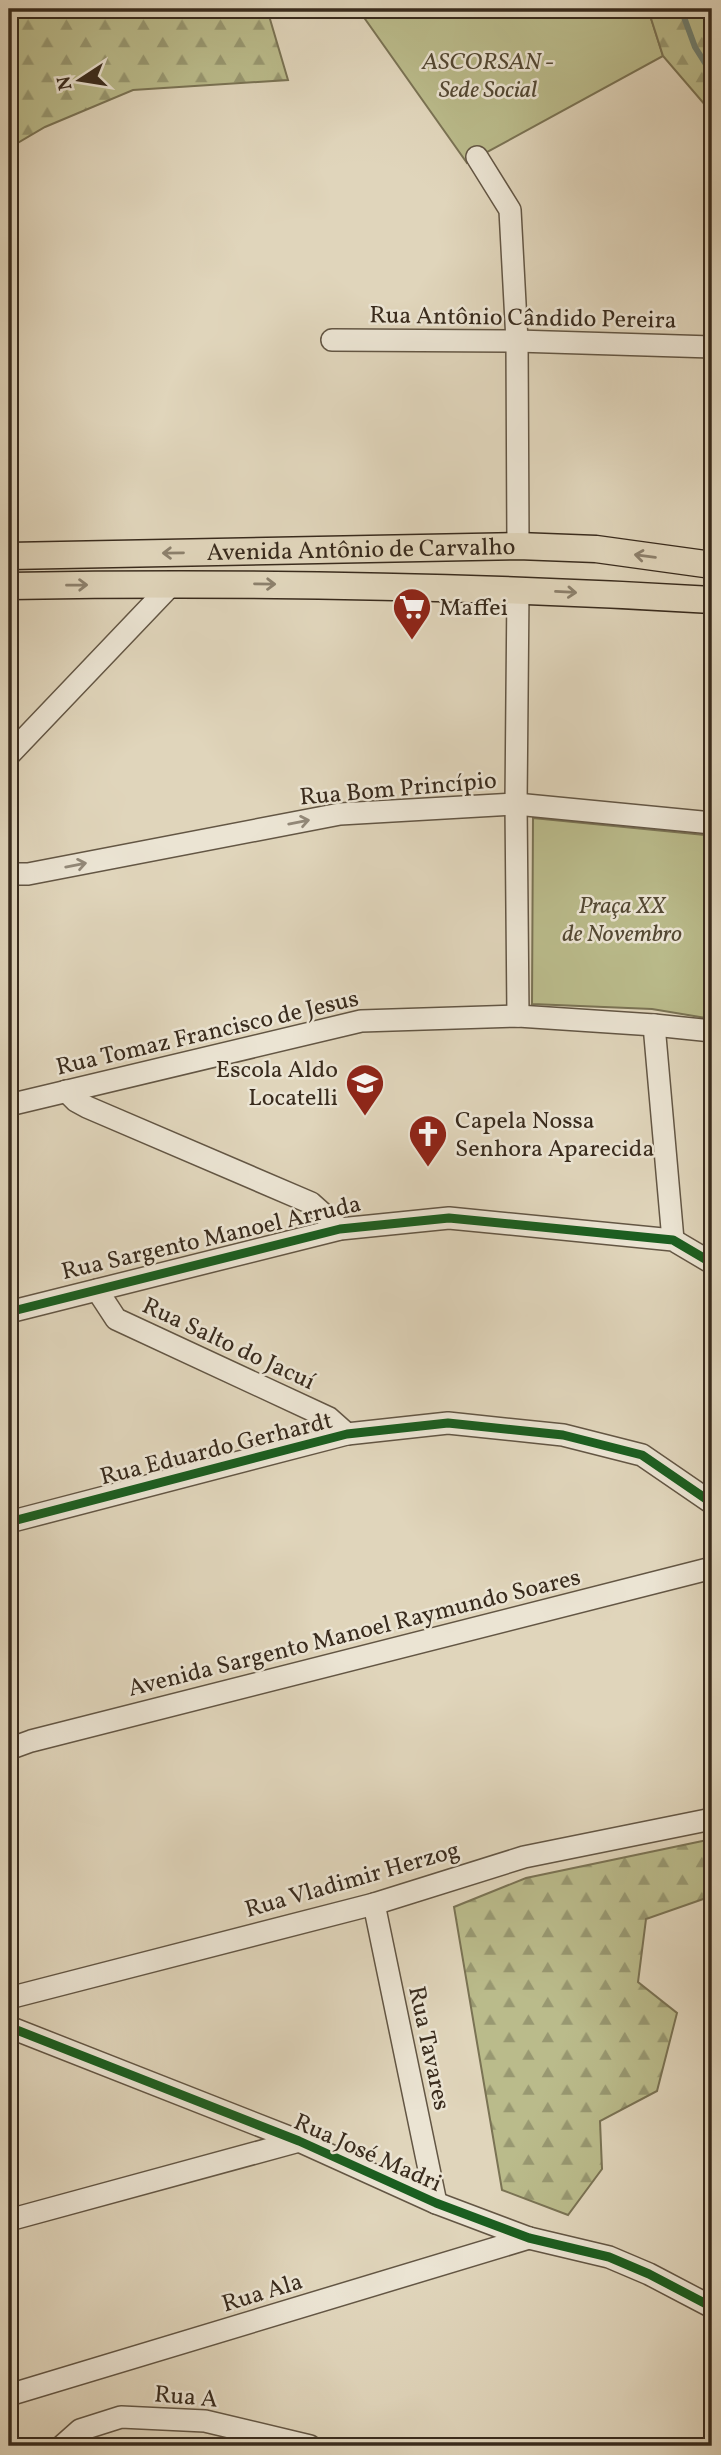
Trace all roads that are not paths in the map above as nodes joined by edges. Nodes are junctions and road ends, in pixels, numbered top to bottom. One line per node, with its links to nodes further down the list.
1 (477, 157): 3 (street)
2 (332, 340): 3 (street, Rua Antônio Cândido Pereira)
3 (517, 341): 4 (street, Rua Antônio Cândido Pereira); 5 (street)
4 (712, 347)
5 (518, 546): 6 (main road, Avenida Antônio de Carvalho); 7 (main road, Avenida Antônio de Carvalho, one-way to 7); 11 (main road)
6 (561, 547): 8 (main road, Avenida Antônio de Carvalho, one-way to 6); 12 (main road)
7 (9, 556)
8 (712, 565)
9 (173, 583): 10 (main road, Avenida Antônio de Carvalho, one-way to 9); 11 (main road, Avenida Antônio de Carvalho, one-way to 11); 14 (street)
10 (9, 586)
11 (467, 588): 12 (main road, Avenida Antônio de Carvalho)
12 (518, 589): 13 (main road, Avenida Antônio de Carvalho, one-way to 13); 15 (street)
13 (712, 600)
14 (9, 755)
15 (516, 804): 16 (street, Rua Bom Princípio); 17 (street, Rua Bom Princípio, one-way to 15); 18 (street)
16 (712, 824)
17 (9, 874)
18 (518, 1016): 19 (street, Rua Tomaz Francisco de Jesus); 21 (street, Rua Tomaz Francisco de Jesus)
19 (654, 1025): 20 (street, Rua Tomaz Francisco de Jesus); 24 (street)
20 (712, 1031)
21 (66, 1091): 22 (street, Rua Tomaz Francisco de Jesus); 23 (street)
22 (9, 1105)
23 (340, 1229): 24 (street, Rua Sargento Manoel Arruda); 26 (street, Rua Sargento Manoel Arruda)
24 (673, 1240): 25 (street, Rua Sargento Manoel Arruda)
25 (712, 1263)
26 (97, 1290): 27 (street, Rua Sargento Manoel Arruda); 28 (street, Rua Salto do Jacuí)
27 (9, 1312)
28 (347, 1434): 29 (street, Rua Eduardo Gerhardt); 30 (street, Rua Eduardo Gerhardt)
29 (712, 1503)
30 (9, 1522)
31 (712, 1568): 32 (street, Avenida Sargento Manoel Raymundo Soares)
32 (9, 1749)
33 (712, 1819): 34 (street, Rua Vladimir Herzog)
34 (374, 1904): 35 (street, Rua Vladimir Herzog); 38 (street, Rua Tavares)
35 (9, 1998)
36 (9, 2028): 37 (street, Rua José Madri)
37 (299, 2141): 38 (street, Rua José Madri); 39 (street)
38 (436, 2203): 40 (street, Rua José Madri)
39 (9, 2220)
40 (529, 2238): 41 (street, Rua José Madri); 42 (street, Rua Ala)
41 (712, 2307)
42 (9, 2395)
43 (62, 2446): 44 (street, Rua A)
44 (310, 2446)

